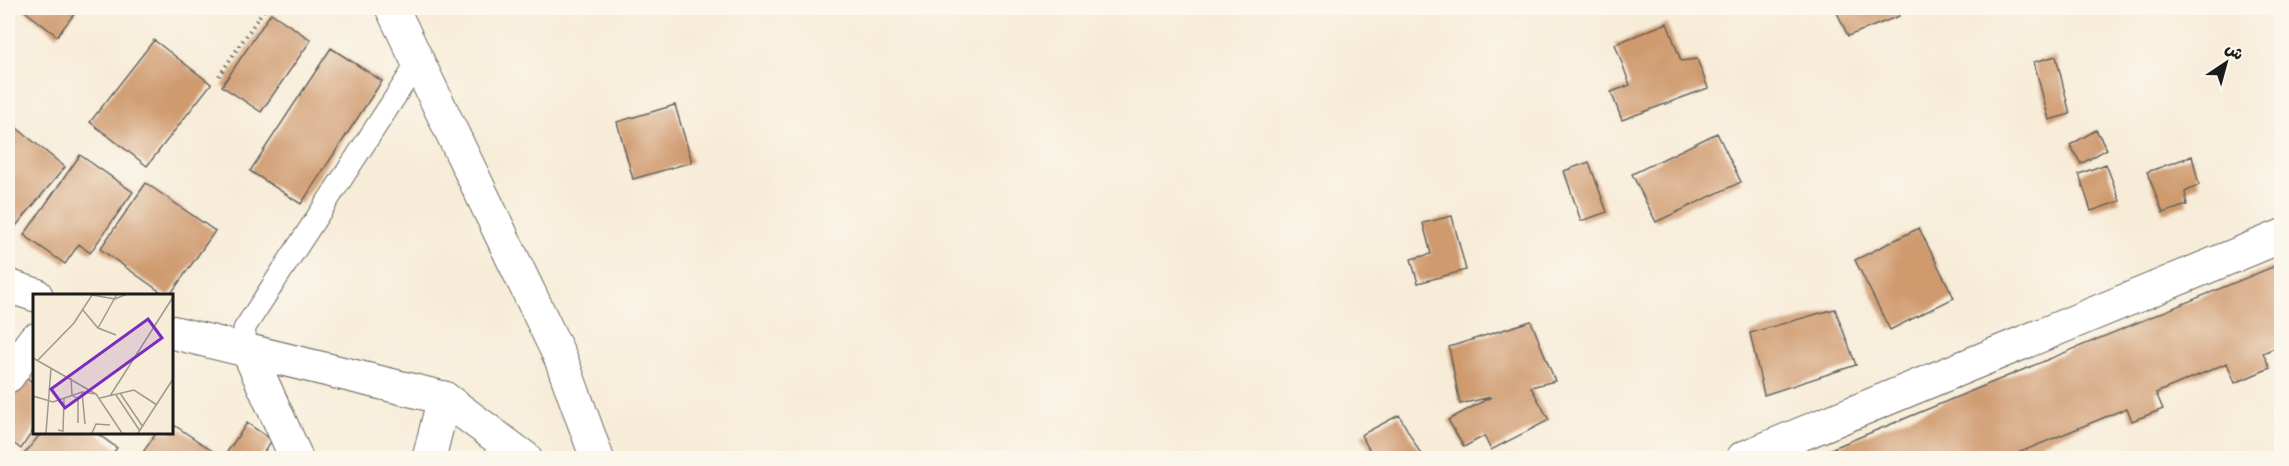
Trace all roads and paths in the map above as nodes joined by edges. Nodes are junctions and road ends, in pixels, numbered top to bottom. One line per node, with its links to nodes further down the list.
1 (265, 8): 4 (path)
2 (392, 8): 3 (street)
3 (418, 62): 10 (lane); 16 (street)
4 (219, 76)
5 (2282, 236): 17 (street)
6 (8, 285): 7 (street)
7 (33, 294)
8 (172, 332): 10 (street)
9 (33, 341): 11 (street)
10 (249, 351): 12 (street); 13 (street)
11 (8, 376)
12 (444, 398): 14 (street); 15 (street)
13 (292, 459)
14 (429, 459)
15 (525, 459)
16 (597, 459)
17 (1743, 459)

